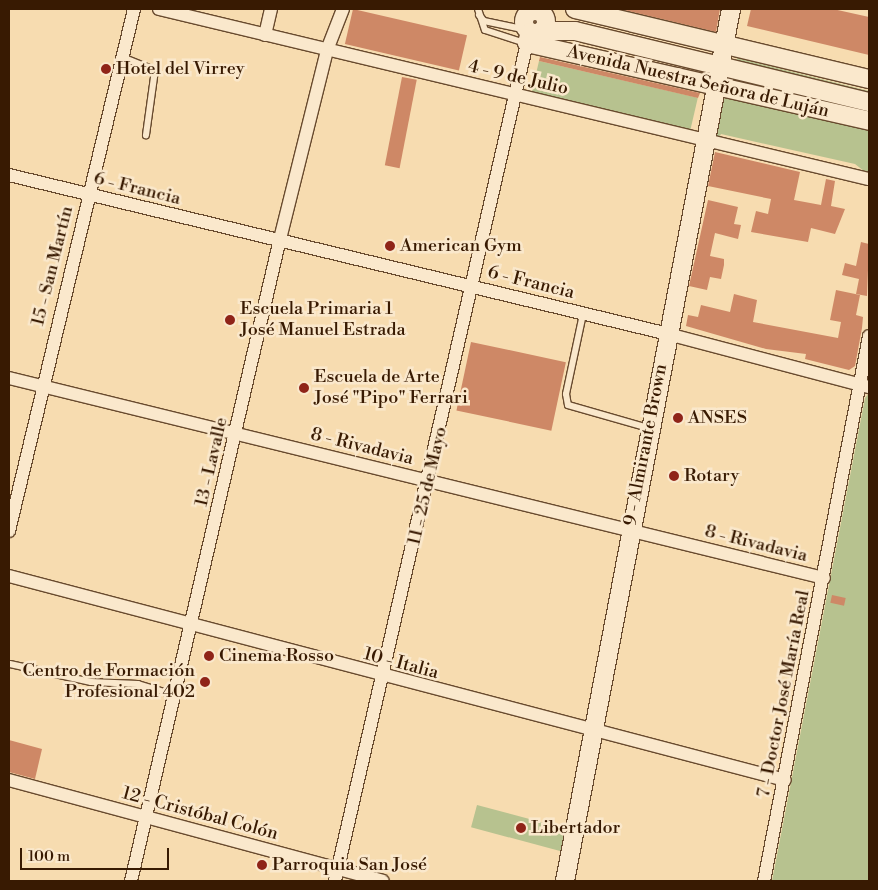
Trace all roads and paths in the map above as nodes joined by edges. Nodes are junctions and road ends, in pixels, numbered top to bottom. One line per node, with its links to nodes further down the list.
1 (134, 9): 12 (street, 15 - San Martín)
2 (159, 9): 9 (street, 4 - 9 de Julio)
3 (271, 9): 9 (street)
4 (343, 9): 11 (street, 13 - Lavalle)
5 (478, 9): 8 (lane); 8 (lane)
6 (575, 9): 10 (street)
7 (731, 9): 10 (street, 9 - Almirante Brown)
8 (533, 21): 13 (street, Avenida Nuestra Señora de Luján); 15 (street, Avenida Nuestra Señora de Luján); 16 (street, 11 - 25 de Mayo)
9 (265, 35): 11 (street, 4 - 9 de Julio)
10 (724, 42): 13 (street, 9 - Almirante Brown); 14 (street)
11 (327, 50): 16 (street, 4 - 9 de Julio); 24 (street, 13 - Lavalle)
12 (122, 57): 19 (lane); 23 (street, 15 - San Martín)
13 (719, 66): 15 (street, 9 - Almirante Brown); 17 (street, Avenida Nuestra Señora de Luján)
14 (869, 79)
15 (715, 86): 18 (street, Avenida Nuestra Señora de Luján); 20 (street, 9 - Almirante Brown)
16 (515, 96): 20 (street, 4 - 9 de Julio); 25 (street, 11 - 25 de Mayo)
17 (869, 102)
18 (869, 121)
19 (146, 135)
20 (703, 140): 22 (street, 4 - 9 de Julio); 27 (street, 9 - Almirante Brown)
21 (9, 175): 23 (street, 6 - Francia)
22 (869, 179)
23 (88, 194): 24 (street, 6 - Francia); 30 (street, 15 - San Martín)
24 (279, 243): 25 (street, 6 - Francia); 33 (street, 13 - Lavalle)
25 (474, 287): 26 (street, 6 - Francia); 34 (street, 11 - 25 de Mayo)
26 (583, 314): 27 (street, 6 - Francia); 32 (lane)
27 (668, 334): 31 (street, 6 - Francia); 32 (street, 9 - Almirante Brown)
28 (869, 336): 31 (street, 7 - Doctor José María Real)
29 (9, 378): 30 (street, 8 - Rivadavia)
30 (41, 386): 33 (street, 8 - Rivadavia); 36 (street, 15 - San Martín)
31 (865, 386): 38 (street, 7 - Doctor José María Real)
32 (649, 428): 35 (street, 9 - Almirante Brown)
33 (237, 434): 34 (street, 8 - Rivadavia); 39 (street, 13 - Lavalle)
34 (430, 482): 35 (street, 8 - Rivadavia); 41 (street, 11 - 25 de Mayo)
35 (630, 531): 38 (street, 8 - Rivadavia); 43 (street, 9 - Almirante Brown)
36 (9, 532)
37 (9, 576): 39 (street, 10 - Italia)
38 (824, 578): 45 (street, 7 - Doctor José María Real)
39 (191, 626): 41 (street, 10 - Italia); 42 (street, 13 - Lavalle)
40 (10, 664): 42 (lane)
41 (383, 678): 43 (street, 10 - Italia); 47 (street, 11 - 25 de Mayo)
42 (175, 695): 46 (street, 13 - Lavalle)
43 (593, 732): 45 (street, 10 - Italia); 50 (street, 9 - Almirante Brown)
44 (9, 780): 46 (street, 12 - Cristóbal Colón)
45 (785, 780): 51 (street, 7 - Doctor José María Real)
46 (146, 817): 47 (street, 12 - Cristóbal Colón); 48 (street, 13 - Lavalle)
47 (336, 875): 49 (street, 12 - Cristóbal Colón)
48 (131, 881)
49 (383, 881)
50 (565, 881)
51 (764, 881)

